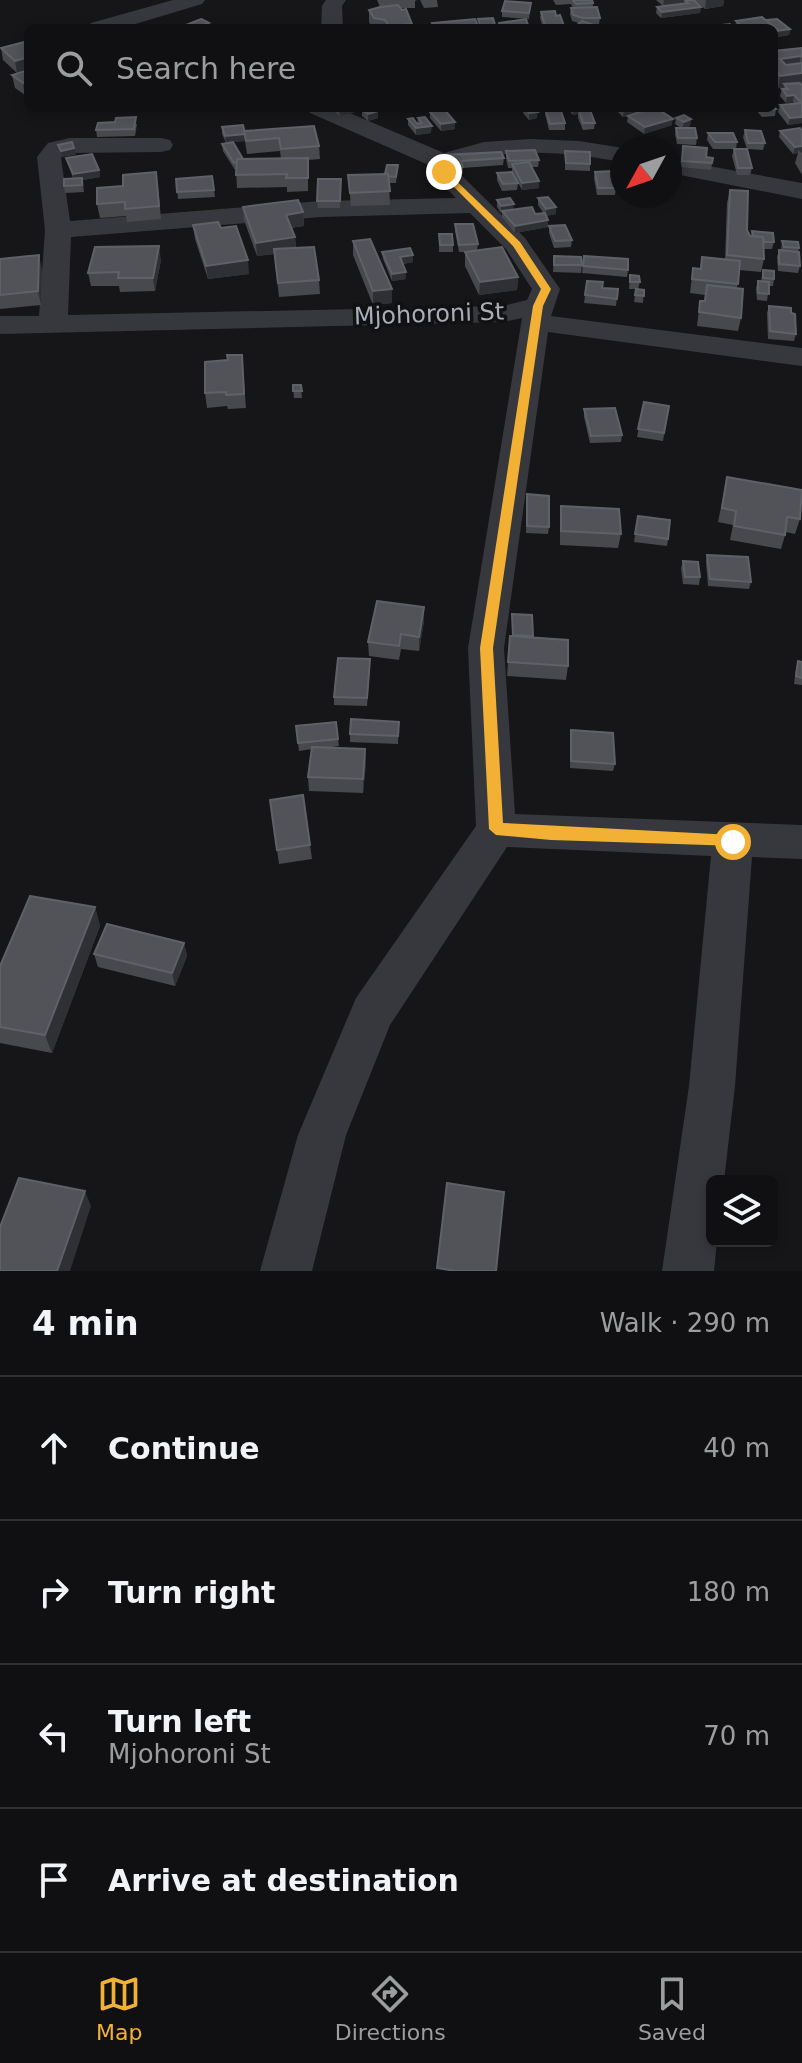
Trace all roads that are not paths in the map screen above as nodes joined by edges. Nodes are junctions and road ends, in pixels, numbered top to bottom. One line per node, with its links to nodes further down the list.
1 (195, 0): 3 (street)
2 (336, 0): 4 (street)
3 (113, 24)
4 (332, 24)
5 (327, 112): 8 (street)
6 (161, 145): 12 (street)
7 (610, 153): 8 (street)
8 (443, 162): 11 (street, Mjohoroni St)
9 (682, 168): 10 (street)
10 (802, 191)
11 (477, 205): 12 (street); 13 (street, Mjohoroni St)
12 (58, 230): 14 (street)
13 (536, 314): 14 (street, Mjohoroni St); 16 (street); 17 (street)
14 (53, 324): 15 (street, Mjohoroni St)
15 (0, 325)
16 (802, 357)
17 (496, 829): 18 (street); 20 (street)
18 (733, 842): 19 (street); 21 (street)
19 (802, 842)
20 (286, 1271)
21 (688, 1271)

